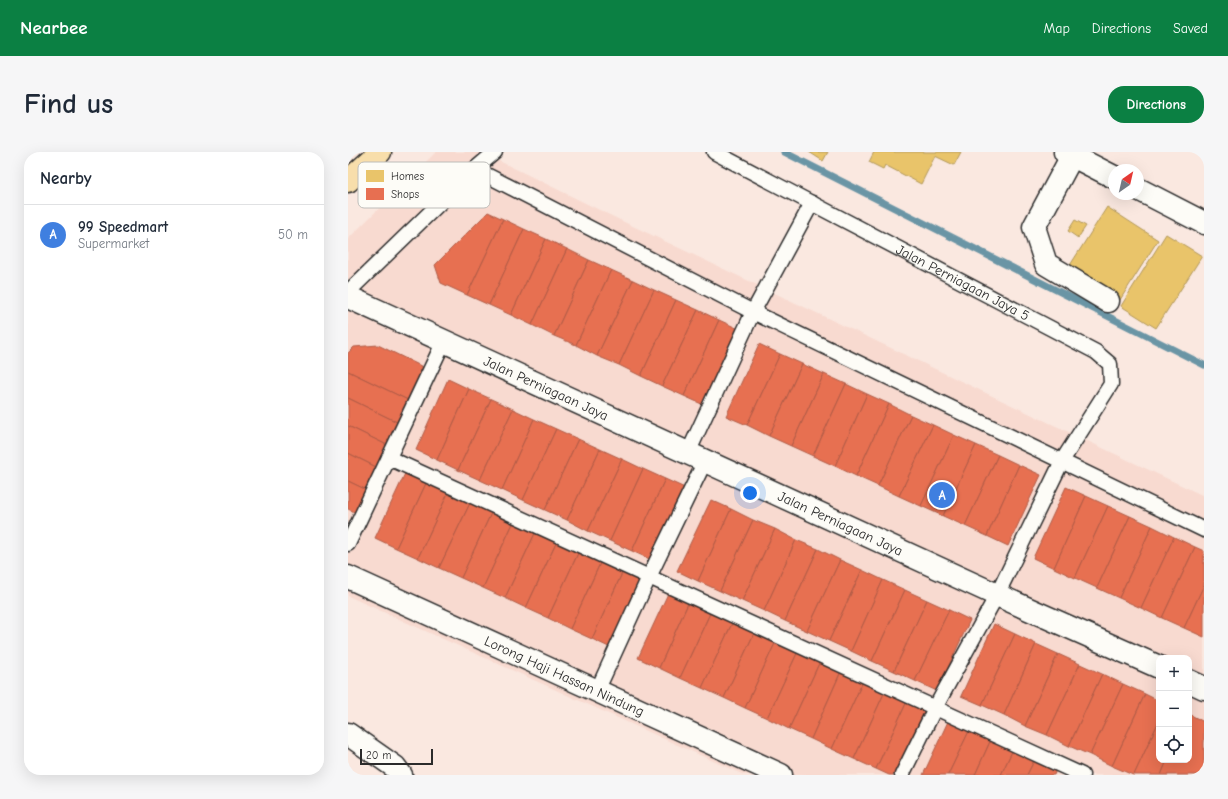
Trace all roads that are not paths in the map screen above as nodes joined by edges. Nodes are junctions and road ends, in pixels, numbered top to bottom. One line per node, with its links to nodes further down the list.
1 (380, 152): 5 (main road)
2 (495, 152): 6 (lane)
3 (714, 152): 12 (lane, Jalan Perniagaan Jaya 5)
4 (1069, 154): 8 (street); 17 (street)
5 (369, 162)
6 (484, 162)
7 (358, 172): 10 (main road)
8 (1108, 174)
9 (490, 178): 18 (lane)
10 (348, 181)
11 (1144, 192): 14 (street)
12 (812, 203): 18 (lane); 22 (lane, Jalan Perniagaan Jaya 5)
13 (435, 208): 15 (lane)
14 (1204, 223)
15 (348, 292)
16 (348, 297): 19 (street, Jalan Perniagaan Jaya)
17 (1108, 301)
18 (753, 312): 20 (lane); 22 (lane)
19 (444, 341): 20 (street, Jalan Perniagaan Jaya); 21 (lane)
20 (697, 457): 26 (lane); 27 (street, Jalan Perniagaan Jaya)
21 (389, 458): 24 (lane); 26 (lane)
22 (1062, 461): 23 (lane); 27 (lane, Jalan Perniagaan Jaya 5)
23 (1204, 530)
24 (348, 544)
25 (348, 576): 31 (street, Lorong Haji Hassan Nindung)
26 (649, 577): 31 (lane); 32 (lane)
27 (997, 595): 28 (street, Jalan Perniagaan Jaya); 32 (lane, Jalan Perniagaan Jaya 5)
28 (1156, 666)
29 (1192, 682): 30 (street)
30 (1204, 688)
31 (597, 691): 35 (street, Lorong Haji Hassan Nindung)
32 (935, 708): 36 (lane, Jalan Perniagaan Jaya 5); 37 (lane)
33 (348, 734): 34 (street)
34 (401, 775)
35 (781, 775)
36 (902, 775)
37 (1082, 775)

